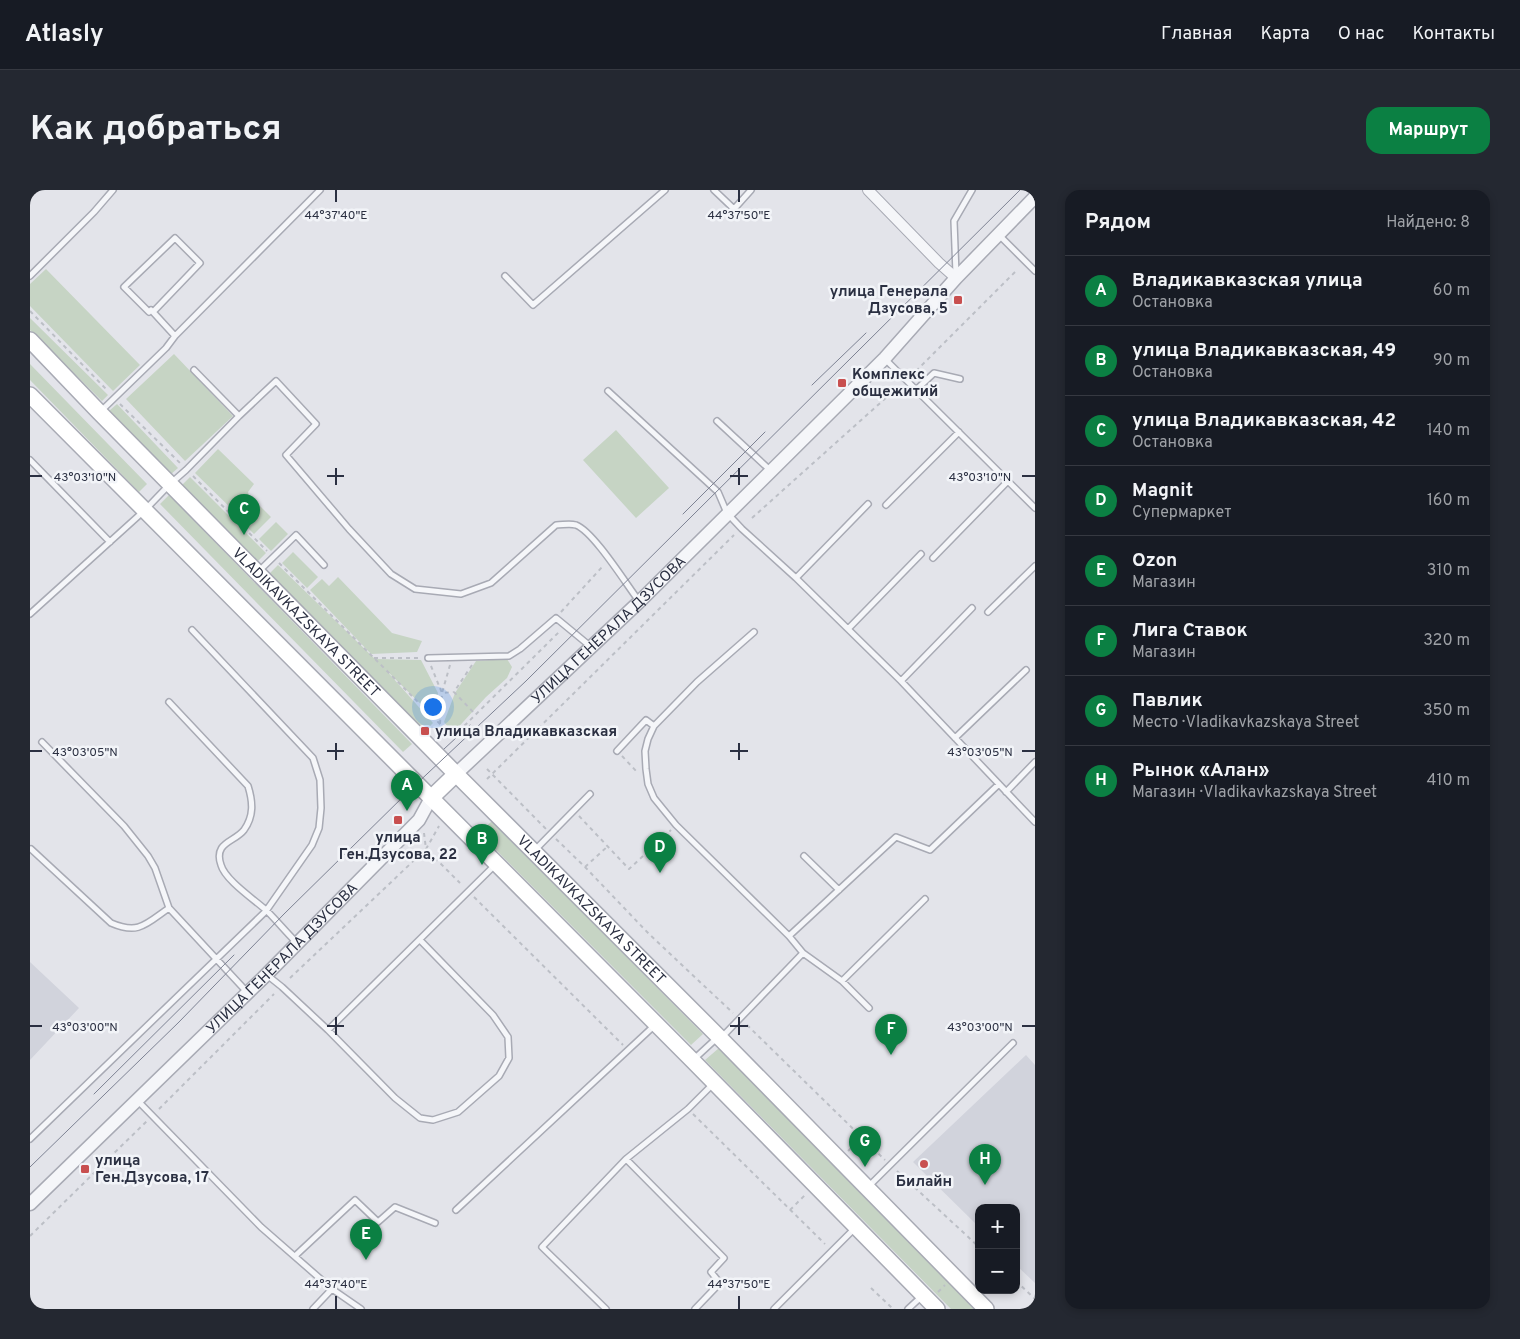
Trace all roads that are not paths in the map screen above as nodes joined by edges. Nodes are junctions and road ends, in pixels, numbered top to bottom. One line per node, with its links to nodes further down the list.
1 (112, 190): 11 (lane)
2 (320, 190): 15 (lane)
3 (665, 190): 12 (lane)
4 (714, 190): 5 (lane)
5 (751, 190)
6 (868, 190): 13 (street)
7 (972, 190): 13 (lane)
8 (1035, 197): 9 (street, УЛИЦА ГЕНЕРАЛА ДЗУСОВА)
9 (999, 234): 10 (lane); 13 (street, УЛИЦА ГЕНЕРАЛА ДЗУСОВА)
10 (1035, 270)
11 (30, 276)
12 (506, 276)
13 (956, 278): 17 (street, УЛИЦА ГЕНЕРАЛА ДЗУСОВА)
14 (153, 312): 14 (lane); 15 (lane)
15 (176, 336): 23 (lane)
16 (30, 340): 23 (main road, VLADIKAVKAZSKAYA STREET)
17 (885, 358): 20 (lane); 28 (street, УЛИЦА ГЕНЕРАЛА ДЗУСОВА)
18 (194, 370): 24 (lane)
19 (960, 379): 20 (lane)
20 (916, 390): 26 (lane)
21 (608, 391): 35 (lane)
22 (30, 395): 34 (main road)
23 (99, 412): 30 (main road, VLADIKAVKAZSKAYA STREET)
24 (240, 416): 30 (lane); 43 (lane)
25 (717, 421): 28 (lane)
26 (958, 432): 29 (lane); 32 (lane)
27 (30, 460): 36 (lane)
28 (771, 471): 35 (street, УЛИЦА ГЕНЕРАЛА ДЗУСОВА)
29 (1008, 481): 33 (lane); 38 (lane)
30 (170, 484): 34 (lane); 41 (main road, VLADIKAVKAZSKAYA STREET)
31 (868, 504): 42 (lane)
32 (886, 505)
33 (1035, 508)
34 (145, 510): 36 (lane); 64 (main road)
35 (727, 513): 42 (lane); 43 (street, УЛИЦА ГЕНЕРАЛА ДЗУСОВА)
36 (110, 542): 46 (lane)
37 (921, 554): 47 (lane)
38 (933, 558)
39 (324, 565): 41 (lane)
40 (1035, 566): 45 (lane)
41 (257, 572): 60 (main road, VLADIKAVKAZSKAYA STREET)
42 (796, 578): 47 (lane)
43 (639, 602): 50 (street, УЛИЦА ГЕНЕРАЛА ДЗУСОВА)
44 (972, 608): 53 (lane)
45 (988, 612)
46 (30, 614)
47 (848, 628): 53 (lane)
48 (192, 630): 73 (lane)
49 (754, 632): 55 (lane)
50 (591, 647): 51 (lane); 60 (street, УЛИЦА ГЕНЕРАЛА ДЗУСОВА)
51 (428, 658)
52 (1026, 670): 56 (lane)
53 (901, 681): 56 (lane)
54 (169, 702): 73 (lane)
55 (654, 726): 58 (lane); 74 (lane)
56 (955, 738): 61 (lane)
57 (42, 742): 72 (lane)
58 (617, 751)
59 (1035, 762): 62 (lane)
60 (456, 774): 64 (main road, УЛИЦА ГЕНЕРАЛА ДЗУСОВА); 67 (main road, VLADIKAVKAZSKAYA STREET)
61 (999, 784): 62 (lane); 70 (lane)
62 (1006, 792): 65 (lane)
63 (590, 794): 67 (lane)
64 (430, 798): 69 (main road); 76 (street, УЛИЦА ГЕНЕРАЛА ДЗУСОВА)
65 (1035, 822)
66 (31, 849): 72 (lane)
67 (534, 852): 85 (main road, VLADIKAVKAZSKAYA STREET)
68 (804, 856): 70 (lane)
69 (496, 863): 75 (lane); 83 (main road)
70 (839, 890): 74 (lane)
71 (925, 899): 80 (lane)
72 (169, 908): 78 (lane)
73 (266, 911): 76 (lane); 78 (lane)
74 (789, 936): 77 (lane)
75 (420, 940): 84 (lane); 84 (lane)
76 (297, 943): 79 (street, УЛИЦА ГЕНЕРАЛА ДЗУСОВА)
77 (803, 953): 80 (lane); 85 (lane)
78 (217, 959): 81 (lane); 90 (lane)
79 (266, 974): 81 (street, УЛИЦА ГЕНЕРАЛА ДЗУСОВА); 84 (lane)
80 (842, 982): 82 (lane)
81 (248, 992): 89 (street, УЛИЦА ГЕНЕРАЛА ДЗУСОВА)
82 (869, 1008)
83 (656, 1024): 87 (main road); 94 (lane)
84 (328, 1030)
85 (719, 1038): 87 (lane); 92 (main road, VLADIKAVKAZSKAYA STREET)
86 (1013, 1043): 92 (lane)
87 (692, 1060): 88 (main road)
88 (714, 1083): 91 (lane); 96 (main road)
89 (137, 1100): 93 (street, УЛИЦА ГЕНЕРАЛА ДЗУСОВА); 97 (lane)
90 (30, 1139)
91 (626, 1159): 102 (lane); 103 (lane)
92 (867, 1188): 107 (main road, VLADIKAVKAZSKAYA STREET)
93 (32, 1199)
94 (456, 1210)
95 (435, 1223): 97 (lane)
96 (856, 1227): 99 (main road); 104 (lane)
97 (295, 1256): 98 (lane)
98 (332, 1289): 100 (lane); 101 (lane)
99 (930, 1294): 105 (lane); 106 (main road)
100 (313, 1309)
101 (362, 1309)
102 (606, 1309)
103 (695, 1309)
104 (774, 1309)
105 (908, 1309)
106 (937, 1309)
107 (986, 1309)

